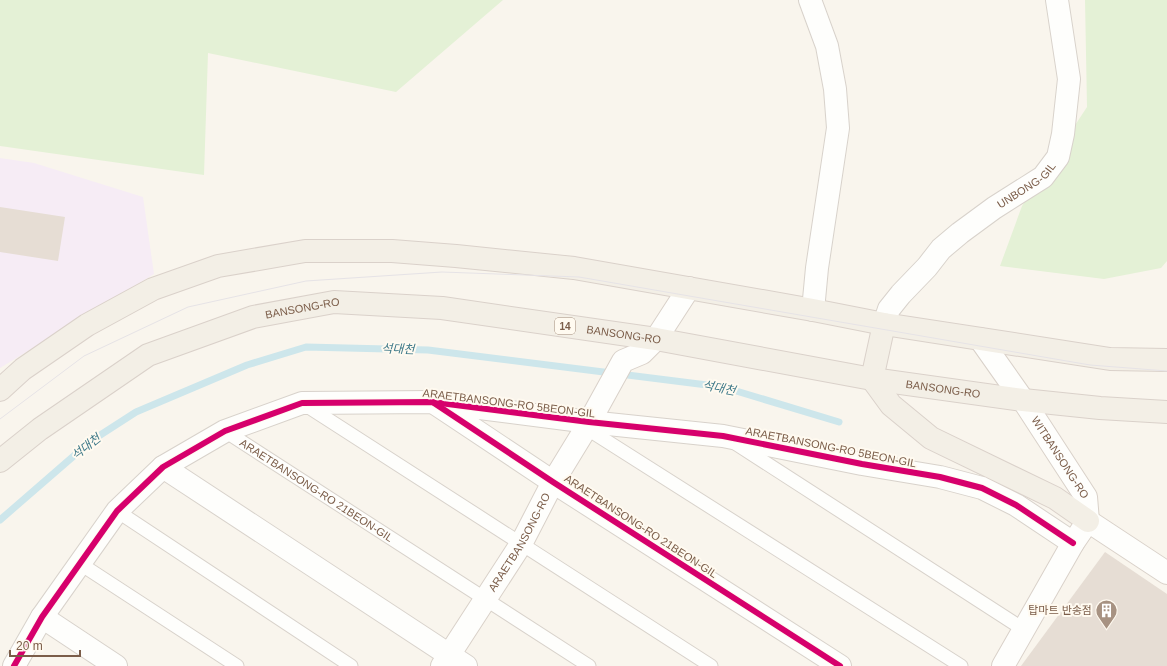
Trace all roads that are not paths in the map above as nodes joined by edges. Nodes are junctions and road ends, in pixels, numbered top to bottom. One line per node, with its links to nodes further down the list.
1 (810, 0): 4 (street)
2 (1057, 0): 5 (street, UNBONG-GIL)
3 (689, 288): 4 (main road); 7 (street); 10 (main road)
4 (813, 310): 5 (main road)
5 (884, 324): 6 (main road); 9 (main road)
6 (980, 339): 8 (main road); 11 (street, WITBANSONG-RO)
7 (656, 340): 9 (main road, BANSONG-RO / 14); 15 (street, ARAETBANSONG-RO); 18 (main road, BANSONG-RO / 14)
8 (1167, 360)
9 (872, 379): 11 (main road, BANSONG-RO / 14); 22 (main road)
10 (0, 390)
11 (1023, 400): 14 (main road, BANSONG-RO / 14); 22 (street, WITBANSONG-RO)
12 (432, 402): 13 (street, ARAETBANSONG-RO 5BEON-GIL); 15 (street, ARAETBANSONG-RO 5BEON-GIL); 20 (street, ARAETBANSONG-RO 21BEON-GIL)
13 (302, 403): 16 (street, ARAETBANSONG-RO 5BEON-GIL); 24 (lane)
14 (1167, 412)
15 (589, 422): 17 (street, ARAETBANSONG-RO 5BEON-GIL); 20 (street, ARAETBANSONG-RO); 38 (lane)
16 (225, 431): 19 (street, ARAETBANSONG-RO 5BEON-GIL); 27 (lane, ARAETBANSONG-RO 21BEON-GIL)
17 (723, 436): 23 (street, ARAETBANSONG-RO 5BEON-GIL); 29 (lane, ARAETBANSONG-RO 5BEON-GIL)
18 (0, 462)
19 (163, 467): 21 (street, ARAETBANSONG-RO 5BEON-GIL); 30 (street)
20 (553, 482): 24 (street, ARAETBANSONG-RO); 37 (street, ARAETBANSONG-RO 21BEON-GIL)
21 (117, 511): 25 (street, ARAETBANSONG-RO 5BEON-GIL); 34 (lane)
22 (1088, 521): 23 (street); 26 (street)
23 (1073, 543): 29 (street)
24 (521, 544): 27 (street, ARAETBANSONG-RO); 36 (lane)
25 (79, 563): 28 (street, ARAETBANSONG-RO 5BEON-GIL); 33 (lane)
26 (1167, 573)
27 (485, 599): 30 (street, ARAETBANSONG-RO); 35 (lane, ARAETBANSONG-RO 21BEON-GIL)
28 (42, 617): 31 (street, ARAETBANSONG-RO 5BEON-GIL); 32 (street)
29 (1023, 629): 39 (street)
30 (452, 662)
31 (14, 666)
32 (116, 666)
33 (236, 666)
34 (351, 666)
35 (589, 666)
36 (711, 666)
37 (840, 666)
38 (961, 666)
39 (1003, 666)

